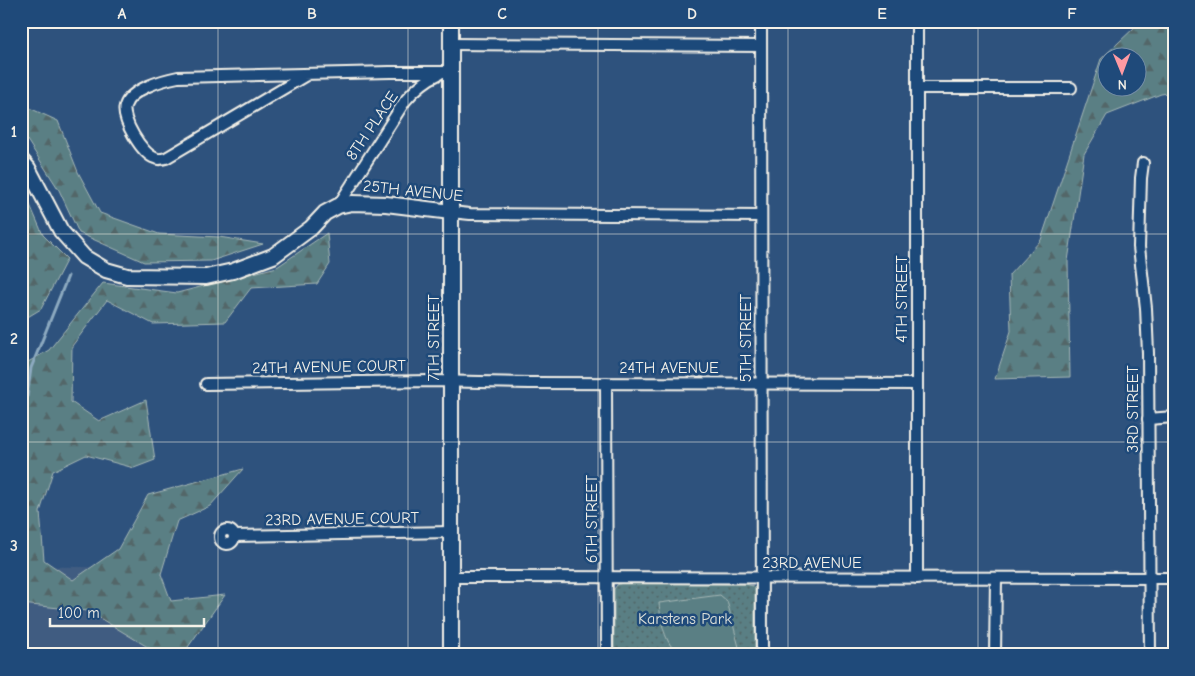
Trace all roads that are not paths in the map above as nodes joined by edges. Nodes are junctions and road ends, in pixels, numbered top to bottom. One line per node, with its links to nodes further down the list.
1 (451, 21): 4 (street, 7TH STREET)
2 (761, 21): 5 (street, 5TH STREET)
3 (917, 21): 8 (street, 4TH STREET)
4 (451, 44): 5 (street); 6 (street, 7TH STREET)
5 (761, 46): 14 (street, 5TH STREET)
6 (446, 72): 7 (street); 12 (street, 8TH PLACE); 13 (street, 7TH STREET)
7 (308, 74): 7 (street)
8 (917, 88): 9 (street); 19 (street, 4TH STREET)
9 (1071, 88)
10 (21, 160): 12 (street, 25TH AVENUE)
11 (1143, 163): 21 (street, 3RD STREET)
12 (338, 206): 13 (street, 25TH AVENUE)
13 (451, 212): 14 (street, 25TH AVENUE); 15 (street, 7TH STREET)
14 (760, 216): 17 (street, 5TH STREET)
15 (451, 382): 16 (street, 24TH AVENUE); 18 (street, 24TH AVENUE COURT); 22 (street, 7TH STREET)
16 (606, 383): 17 (street, 24TH AVENUE); 25 (street, 6TH STREET)
17 (761, 383): 19 (street, 24TH AVENUE); 26 (street, 5TH STREET)
18 (206, 384)
19 (916, 384): 27 (street, 4TH STREET)
20 (1174, 417): 21 (street)
21 (1148, 420): 28 (street, 3RD STREET)
22 (451, 532): 23 (street, 23RD AVENUE COURT); 24 (street, 7TH STREET)
23 (234, 536)
24 (451, 577): 25 (street, 23RD AVENUE); 31 (street, 7TH STREET)
25 (607, 578): 26 (street, 23RD AVENUE); 32 (street, 6TH STREET)
26 (761, 578): 27 (street, 23RD AVENUE); 33 (street, 5TH STREET)
27 (917, 578): 30 (street, 23RD AVENUE)
28 (1150, 578): 29 (street, 23RD AVENUE); 30 (street, 23RD AVENUE); 35 (street, 3RD STREET)
29 (1174, 578)
30 (996, 579): 34 (street)
31 (451, 655)
32 (607, 655)
33 (762, 655)
34 (995, 655)
35 (1150, 655)

